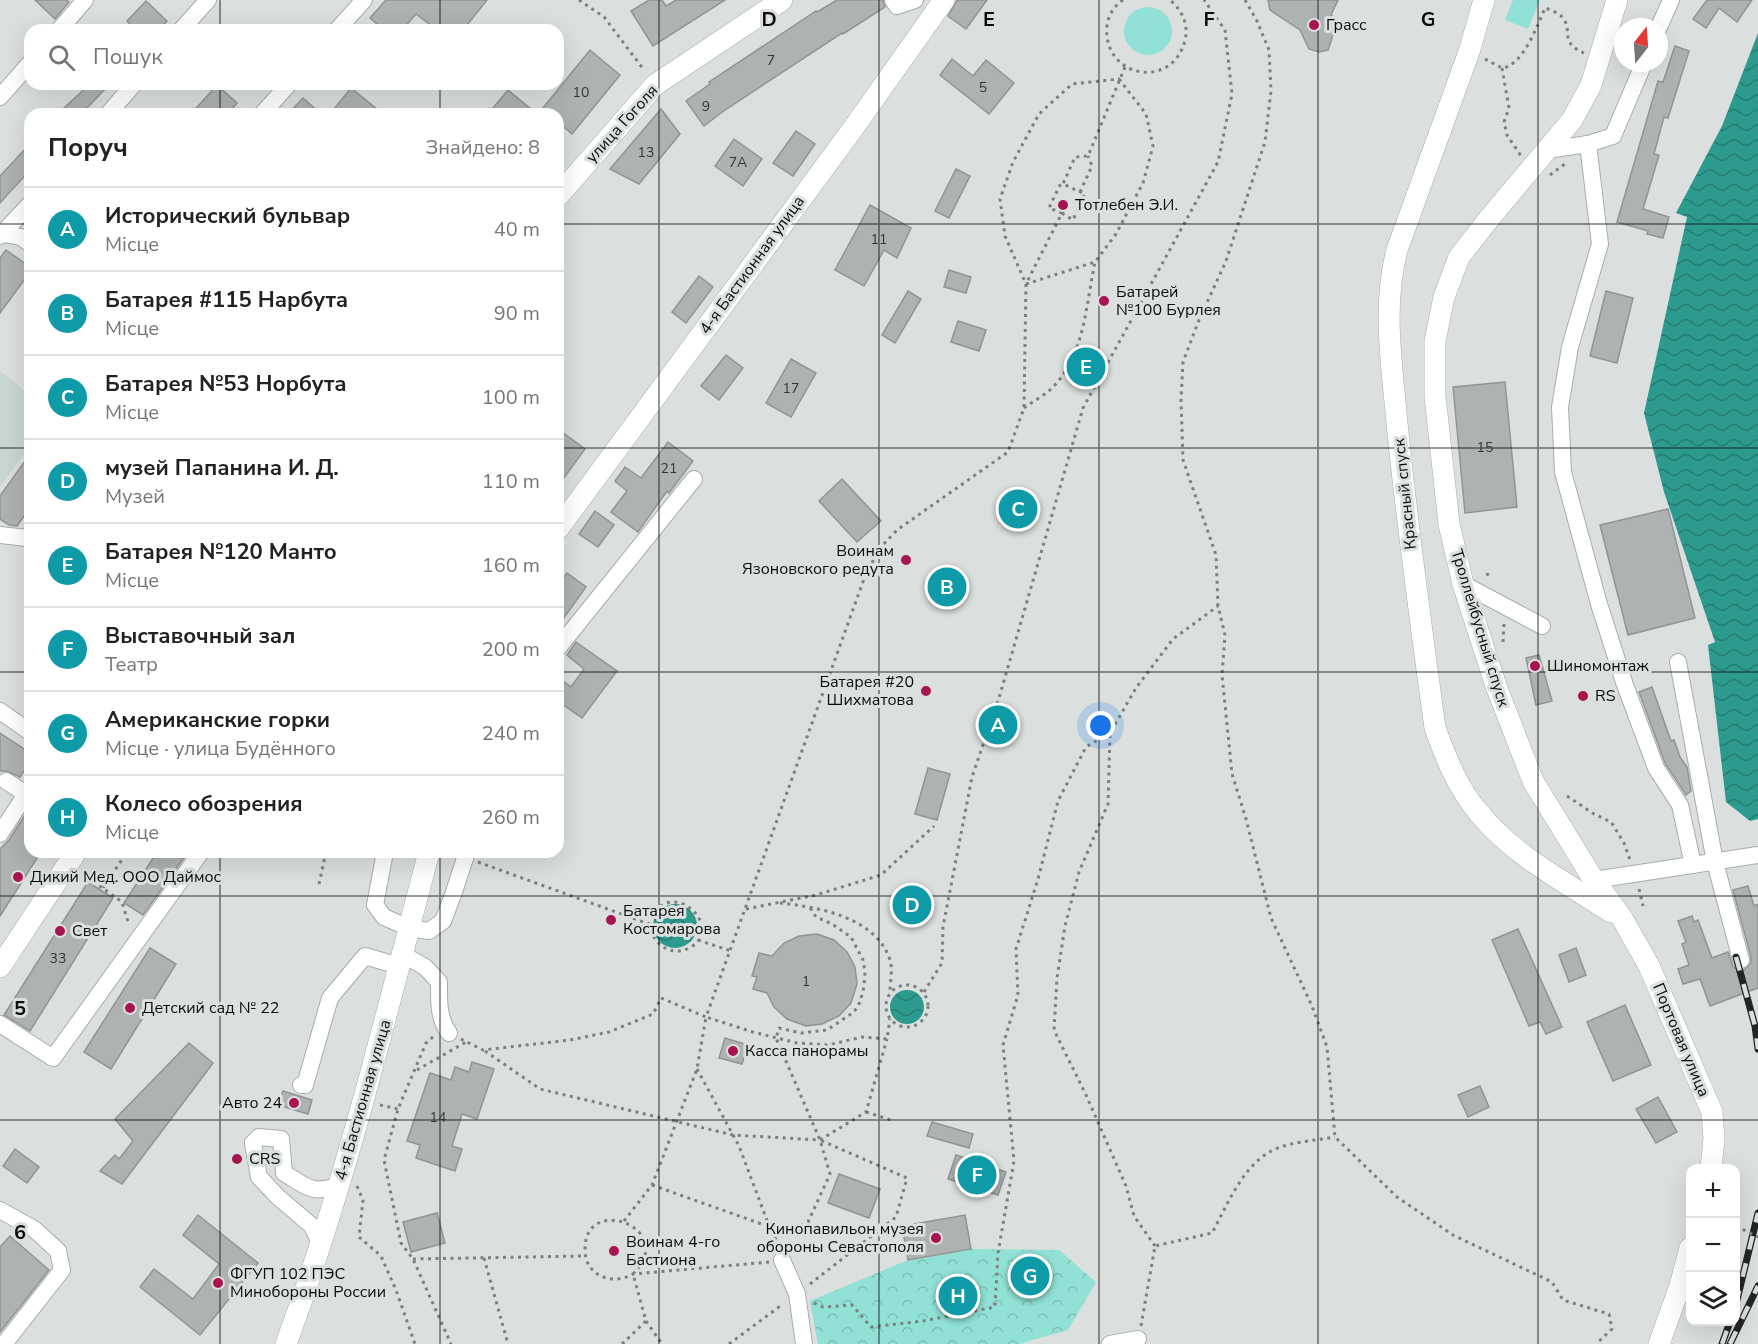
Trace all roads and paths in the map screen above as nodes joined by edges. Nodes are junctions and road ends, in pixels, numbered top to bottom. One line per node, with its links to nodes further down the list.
1 (85, 0): 17 (street)
2 (208, 0): 18 (street)
3 (364, 0): 19 (street)
4 (579, 0): 26 (path)
5 (782, 0): 38 (main road, улица Гоголя)
6 (893, 0): 7 (street)
7 (915, 0)
8 (944, 0): 48 (main road, 4-я Бастионная улица)
9 (1123, 0): 22 (path)
10 (1170, 0): 22 (path)
11 (1204, 0): 95 (path)
12 (1245, 0): 52 (path)
13 (1484, 0): 85 (main road, Красный спуск)
14 (1617, 0): 34 (main road, Троллейбусный спуск)
15 (1671, 0): 16 (street)
16 (1663, 18)
17 (64, 24)
18 (187, 24)
19 (342, 24)
20 (1480, 57): 23 (path)
21 (1592, 57): 23 (path)
22 (1125, 67): 27 (path)
23 (1502, 68): 36 (path)
24 (24, 70): 30 (street)
25 (1640, 72): 33 (street)
26 (647, 75)
27 (1119, 79): 35 (path); 44 (path); 45 (path)
28 (129, 90): 31 (street)
29 (284, 90): 32 (street)
30 (0, 98)
31 (113, 108)
32 (267, 108)
33 (1588, 144): 34 (street); 36 (path); 75 (street)
34 (1547, 150): 36 (main road, Троллейбусный спуск)
35 (1088, 156): 37 (path); 39 (path)
36 (1536, 175): 51 (main road, Троллейбусный спуск)
37 (1063, 184): 39 (path); 41 (path)
38 (564, 189)
39 (1080, 192): 41 (path)
40 (24, 210): 42 (street)
41 (1062, 213): 45 (path)
42 (1, 234): 43 (street)
43 (24, 239)
44 (1095, 262): 45 (path); 46 (path)
45 (1026, 284): 46 (path)
46 (1024, 408): 84 (path)
47 (694, 479): 54 (street)
48 (564, 521)
49 (0, 534): 50 (street)
50 (24, 538)
51 (1463, 584): 53 (street); 78 (main road, Троллейбусный спуск)
52 (1218, 606): 58 (path); 114 (path)
53 (1542, 626)
54 (564, 641)
55 (1678, 662): 74 (street)
56 (0, 711): 57 (street)
57 (24, 728)
58 (1110, 732): 126 (path); 133 (path)
59 (6, 781): 60 (street)
60 (24, 789)
61 (1567, 796): 76 (path)
62 (24, 797): 64 (street)
63 (934, 826): 81 (path)
64 (0, 834)
65 (1758, 855): 74 (street)
66 (72, 858): 93 (main road)
67 (123, 858): 80 (path)
68 (197, 858): 89 (street)
69 (325, 858): 79 (path)
70 (384, 858): 87 (street)
71 (427, 858): 87 (main road, 4-я Бастионная улица)
72 (471, 858): 87 (street)
73 (474, 858): 86 (path)
74 (1714, 862): 75 (street); 92 (street)
75 (1694, 865): 76 (street)
76 (1635, 874): 78 (street); 83 (path)
77 (87, 877): 80 (path)
78 (1594, 880): 85 (main road, Троллейбусный спуск)
79 (319, 884)
80 (103, 888): 89 (path)
81 (776, 903): 82 (path); 84 (path)
82 (809, 906): 94 (path); 100 (path)
83 (1643, 906)
84 (746, 909): 90 (path)
85 (1622, 918): 116 (main road, Портовая улица)
86 (649, 924): 88 (path); 88 (path)
87 (409, 928): 91 (main road, 4-я Бастионная улица)
88 (698, 940): 90 (path)
89 (134, 946): 98 (street)
90 (731, 951): 96 (path)
91 (401, 960): 99 (street); 107 (street); 117 (main road, 4-я Бастионная улица)
92 (1741, 960)
93 (0, 967)
94 (890, 992): 95 (path); 97 (path)
95 (924, 992): 97 (path)
96 (706, 1017): 100 (path); 104 (path); 105 (path)
97 (890, 1019): 101 (path)
98 (0, 1024)
99 (449, 1034): 102 (path)
100 (776, 1038): 101 (path); 115 (path)
101 (887, 1040): 110 (path)
102 (466, 1042): 104 (path); 106 (path)
103 (426, 1043): 106 (path)
104 (483, 1050): 112 (path)
105 (697, 1069): 112 (path); 113 (path)
106 (415, 1071): 109 (path)
107 (301, 1084)
108 (380, 1105): 109 (path)
109 (398, 1109): 129 (path)
110 (866, 1112): 111 (path); 115 (path)
111 (894, 1121)
112 (676, 1122): 113 (path); 118 (path)
113 (733, 1135): 115 (path); 121 (path)
114 (1335, 1137): 126 (path); 146 (path)
115 (820, 1140): 124 (path); 133 (path)
116 (1711, 1164)
117 (348, 1184): 125 (main road, 4-я Бастионная улица); 125 (street); 138 (path)
118 (652, 1185): 120 (path); 121 (path)
119 (0, 1210): 136 (street)
120 (624, 1221): 127 (path); 132 (path)
121 (770, 1227): 124 (path)
122 (1740, 1228): 123 (path, bridge)
123 (1758, 1236)
124 (774, 1239): 130 (path)
125 (321, 1245): 137 (main road, 4-я Бастионная улица)
126 (1155, 1246): 135 (path)
127 (585, 1256): 128 (path); 132 (path)
128 (484, 1258): 129 (path); 140 (path)
129 (413, 1259): 139 (path)
130 (782, 1260): 132 (path); 133 (street)
131 (1686, 1263): 147 (main road)
132 (633, 1274): 134 (path)
133 (797, 1294): 143 (path); 144 (street)
134 (646, 1321): 141 (path); 142 (path)
135 (1138, 1339): 145 (street)
136 (4, 1344)
137 (286, 1344)
138 (415, 1344)
139 (451, 1344)
140 (508, 1344)
141 (621, 1344)
142 (662, 1344)
143 (729, 1344)
144 (804, 1344)
145 (1110, 1344)
146 (1596, 1344)
147 (1659, 1344)

